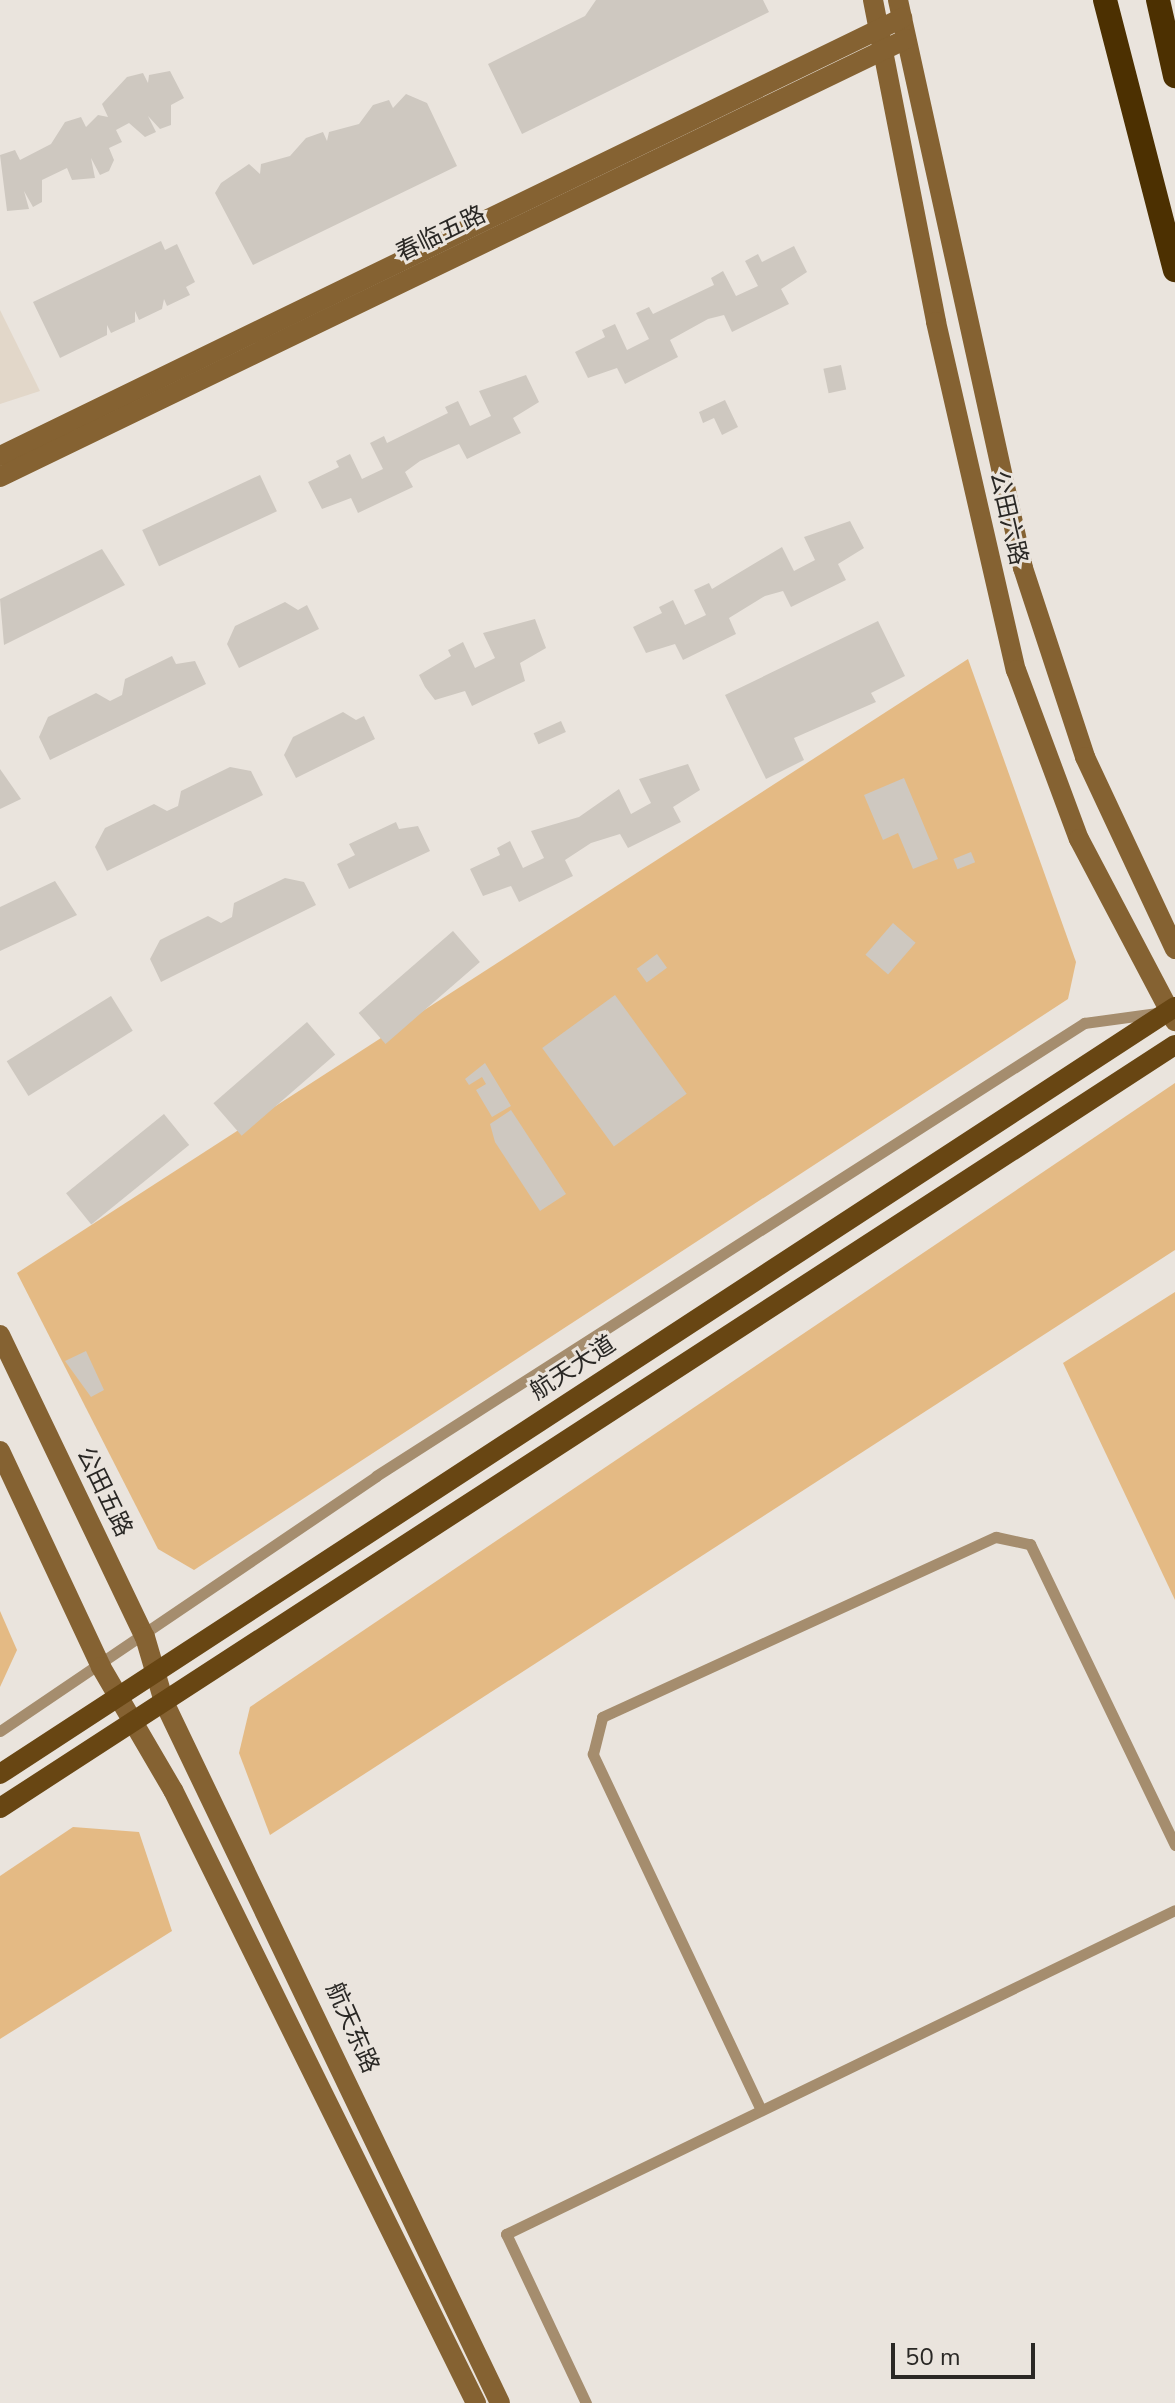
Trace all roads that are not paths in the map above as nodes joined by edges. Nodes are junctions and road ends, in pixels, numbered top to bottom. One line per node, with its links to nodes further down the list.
1 (873, 0): 5 (street, 公田六路)
2 (1105, 0): 9 (highway)
3 (1158, 0): 8 (highway)
4 (900, 9): 5 (street, 春临五路); 6 (street, 公田六路)
5 (878, 29): 7 (street, 公田六路); 10 (street, 春临五路)
6 (906, 39): 7 (street, 春临五路); 12 (street, 公田六路)
7 (882, 50): 11 (street, 春临五路); 13 (street, 公田六路)
8 (1175, 76)
9 (1175, 270)
10 (0, 456)
11 (0, 477)
12 (1175, 949)
13 (1173, 1013): 17 (lane); 19 (main road, 航天大道)
14 (1175, 1045): 21 (main road)
15 (0, 1335): 17 (street, 公田五路)
16 (0, 1451): 18 (street)
17 (145, 1637): 18 (lane); 19 (street, 公田五路)
18 (101, 1667): 20 (street); 23 (lane)
19 (156, 1674): 20 (main road, 航天大道); 21 (street, 航天东路)
20 (123, 1697): 22 (street); 24 (main road, 航天大道)
21 (164, 1702): 22 (main road); 30 (street, 航天东路)
22 (135, 1721): 25 (main road); 29 (street)
23 (0, 1731)
24 (0, 1774)
25 (0, 1808)
26 (1175, 1845): 28 (lane)
27 (1175, 1910): 28 (lane)
28 (761, 2110): 31 (lane)
29 (476, 2403)
30 (500, 2403)
31 (586, 2403)

